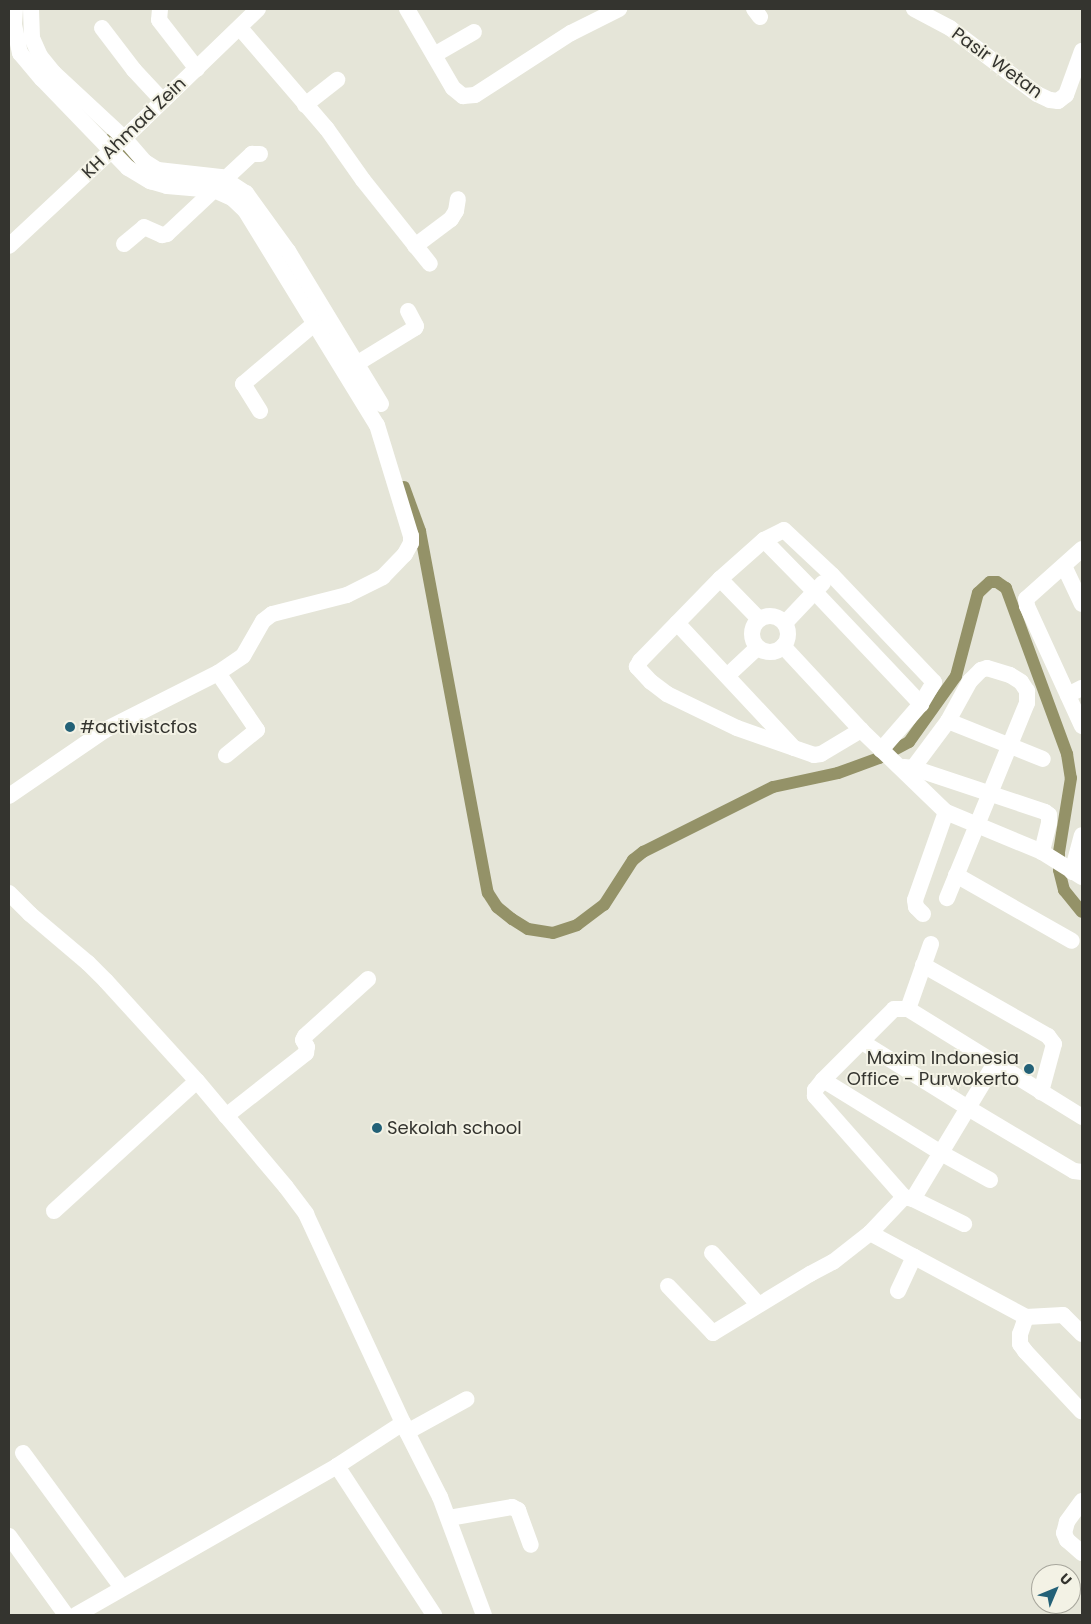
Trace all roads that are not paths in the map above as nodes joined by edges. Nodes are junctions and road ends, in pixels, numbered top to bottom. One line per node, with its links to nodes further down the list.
1 (15, 9): 13 (street)
2 (31, 9): 19 (street)
3 (160, 9): 15 (street)
4 (407, 9): 14 (street)
5 (619, 9): 14 (street)
6 (914, 9): 12 (street, Pasir Wetan)
7 (254, 10): 9 (street, KH Ahmad Zein)
8 (102, 28): 17 (street)
9 (240, 28): 15 (street, KH Ahmad Zein); 18 (street)
10 (474, 32): 14 (street)
11 (9, 39): 13 (street)
12 (1082, 51)
13 (20, 53): 19 (street)
14 (434, 55)
15 (197, 69): 17 (street, KH Ahmad Zein)
16 (336, 80): 18 (street)
17 (162, 100): 20 (street, KH Ahmad Zein)
18 (305, 105): 26 (street)
19 (88, 116): 20 (street)
20 (118, 144): 22 (street); 25 (street, KH Ahmad Zein)
21 (260, 154): 22 (street)
22 (220, 184): 24 (street); 29 (street); 30 (street)
23 (458, 199): 26 (street)
24 (124, 244)
25 (9, 246)
26 (415, 246): 27 (street)
27 (430, 264)
28 (408, 311): 30 (street)
29 (313, 325): 30 (street); 32 (street)
30 (350, 368): 31 (street); 45 (street)
31 (381, 404)
32 (260, 411)
33 (764, 540): 36 (street); 37 (street); 38 (street)
34 (1082, 549): 35 (street)
35 (1064, 566): 39 (street); 47 (street)
36 (832, 575): 38 (street); 48 (street)
37 (720, 579): 40 (street); 41 (street)
38 (814, 591): 42 (street); 48 (street)
39 (1082, 604)
40 (759, 619): 42 (street); 44 (street)
41 (676, 623): 46 (street); 53 (street)
42 (785, 623): 43 (street)
43 (783, 646): 44 (street); 51 (street)
44 (758, 647): 46 (street)
45 (218, 673): 54 (street); 58 (street)
46 (727, 676): 53 (street)
47 (1075, 692): 50 (street)
48 (921, 704): 56 (street)
49 (948, 721): 52 (street); 52 (street); 56 (street)
50 (1082, 726)
51 (861, 730): 53 (street); 56 (street)
52 (1010, 746): 55 (street); 57 (street)
53 (794, 748)
54 (226, 755)
55 (1043, 759)
56 (894, 760): 57 (street); 59 (street)
57 (989, 795): 60 (street); 62 (street)
58 (9, 796)
59 (946, 812): 60 (street); 67 (street)
60 (977, 825): 62 (street); 64 (street)
61 (1082, 835): 63 (street)
62 (1042, 852): 63 (street)
63 (1070, 870)
64 (956, 875): 66 (street); 68 (street)
65 (9, 893): 77 (street)
66 (947, 898)
67 (923, 914)
68 (1072, 942)
69 (931, 944): 70 (street)
70 (923, 966): 72 (street); 78 (street)
71 (368, 979): 80 (street)
72 (908, 1009): 73 (street); 75 (street)
73 (862, 1042): 76 (street); 79 (street)
74 (291, 1053): 80 (street)
75 (995, 1064): 78 (street); 79 (street)
76 (823, 1080): 82 (street); 85 (street)
77 (197, 1081): 80 (street); 86 (street)
78 (1041, 1092): 81 (street)
79 (968, 1108): 82 (street); 83 (street)
80 (224, 1113): 98 (street)
81 (1082, 1117)
82 (941, 1153): 84 (street); 85 (street)
83 (1082, 1172)
84 (990, 1180)
85 (908, 1198): 87 (street); 88 (street)
86 (54, 1211)
87 (964, 1224)
88 (870, 1233): 90 (street); 93 (street)
89 (712, 1253): 93 (street)
90 (914, 1256): 92 (street); 94 (street)
91 (668, 1286): 93 (street)
92 (898, 1291)
93 (758, 1304)
94 (1026, 1317): 95 (street); 97 (street)
95 (1082, 1334)
96 (467, 1399): 98 (street)
97 (1082, 1412)
98 (405, 1428): 100 (street); 102 (street)
99 (23, 1453): 106 (street)
100 (337, 1466): 106 (street); 109 (street)
101 (1082, 1501): 105 (street)
102 (449, 1518): 104 (street); 110 (street)
103 (9, 1536): 107 (street)
104 (532, 1545)
105 (1082, 1553)
106 (122, 1588): 108 (street)
107 (66, 1615)
108 (76, 1615)
109 (434, 1615)
110 (484, 1615)

